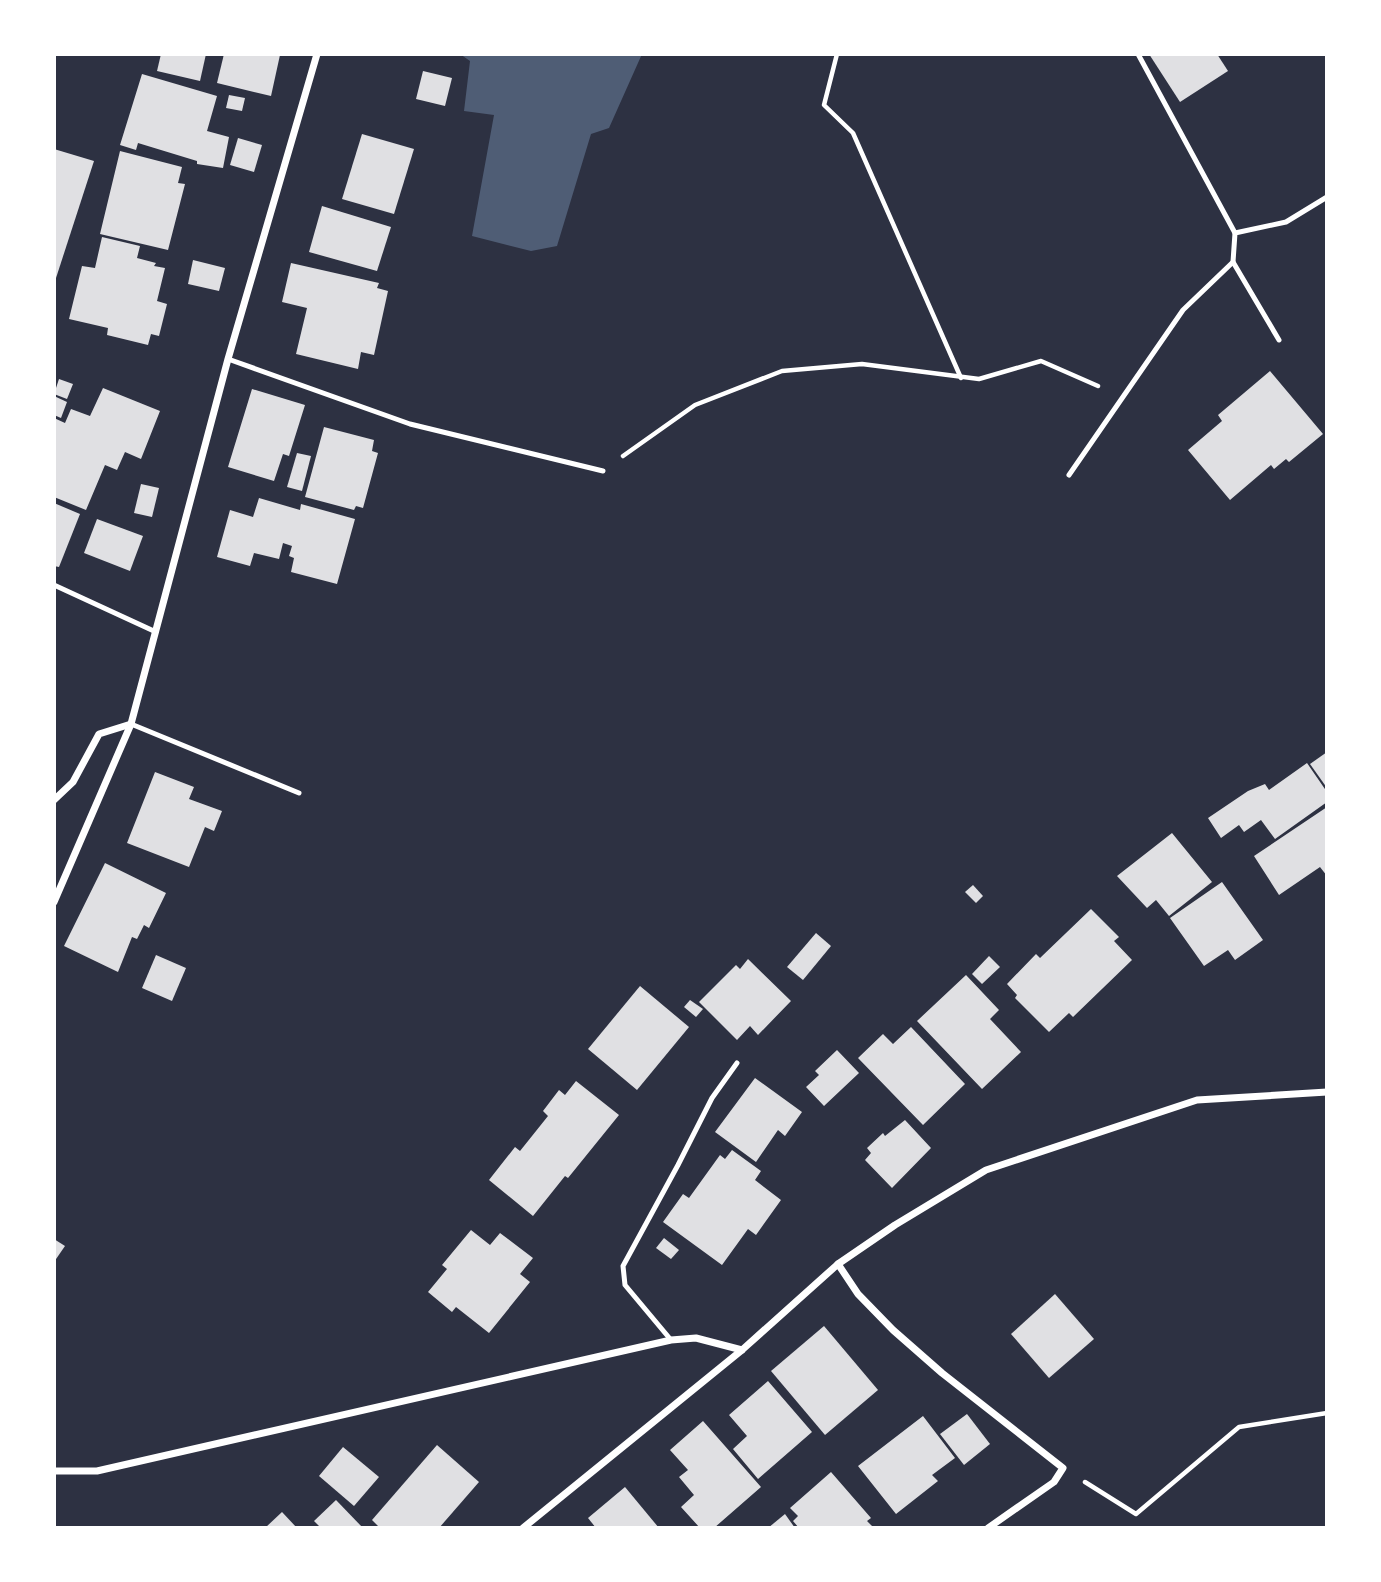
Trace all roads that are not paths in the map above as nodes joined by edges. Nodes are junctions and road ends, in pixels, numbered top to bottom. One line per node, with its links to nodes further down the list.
1 (317, 54): 7 (street)
2 (1138, 54): 4 (lane)
3 (1327, 197): 4 (lane)
4 (1235, 233): 5 (lane)
5 (1233, 262): 6 (lane); 9 (lane)
6 (1279, 340)
7 (228, 359): 8 (lane); 11 (street)
8 (603, 471)
9 (1069, 475)
10 (54, 586): 11 (lane)
11 (156, 632): 12 (street)
12 (131, 724): 13 (lane); 14 (street); 15 (street)
13 (299, 793)
14 (54, 800)
15 (54, 902)
16 (737, 1063): 19 (lane)
17 (1327, 1092): 18 (street)
18 (838, 1264): 20 (street); 23 (street)
19 (671, 1340): 20 (street); 21 (street)
20 (742, 1350): 22 (street)
21 (54, 1471)
22 (523, 1528)
23 (988, 1528)

